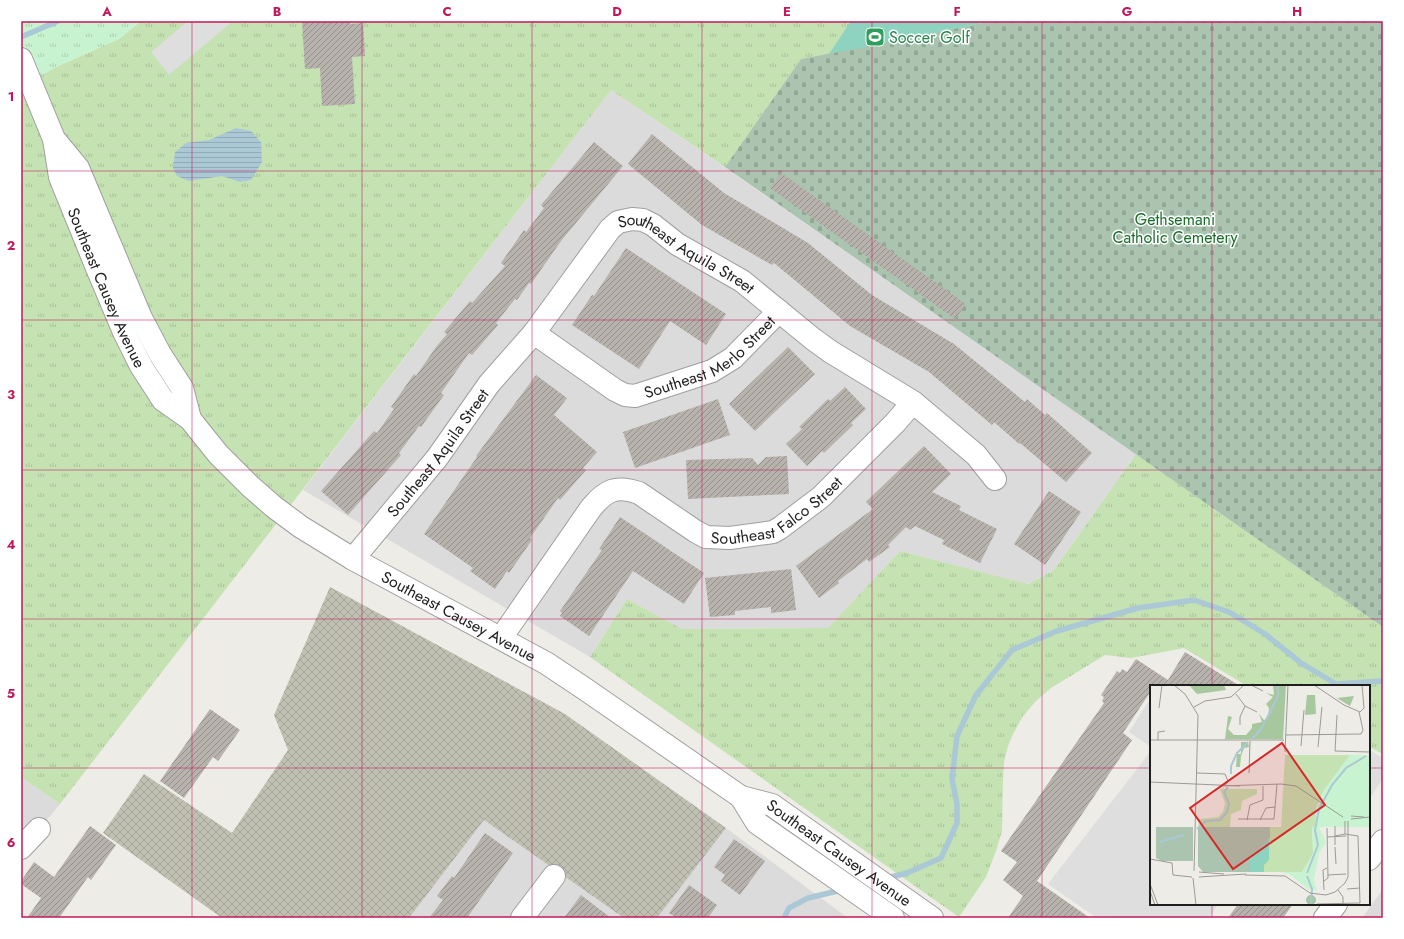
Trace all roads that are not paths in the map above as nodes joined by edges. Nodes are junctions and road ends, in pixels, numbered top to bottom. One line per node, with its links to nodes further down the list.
1 (21, 59): 6 (street, Southeast Causey Avenue)
2 (779, 311): 3 (street, Southeast Merlo Street); 3 (street, Southeast Aquila Street); 4 (street, Southeast Aquila Street)
3 (534, 333): 6 (street, Southeast Aquila Street)
4 (913, 402): 5 (street, Southeast Aquila Street); 7 (street, Southeast Falco Street)
5 (995, 480)
6 (353, 559): 7 (street, Southeast Causey Avenue)
7 (501, 638): 8 (street, Southeast Causey Avenue)
8 (741, 797): 15 (street, Southeast Causey Avenue); 17 (street, Southeast Causey Avenue)
9 (38, 829): 11 (street)
10 (1383, 841): 12 (street)
11 (21, 848)
12 (1370, 858)
13 (554, 876): 16 (street)
14 (1335, 905): 18 (street)
15 (880, 913)
16 (522, 918)
17 (932, 918)
18 (1325, 918)

